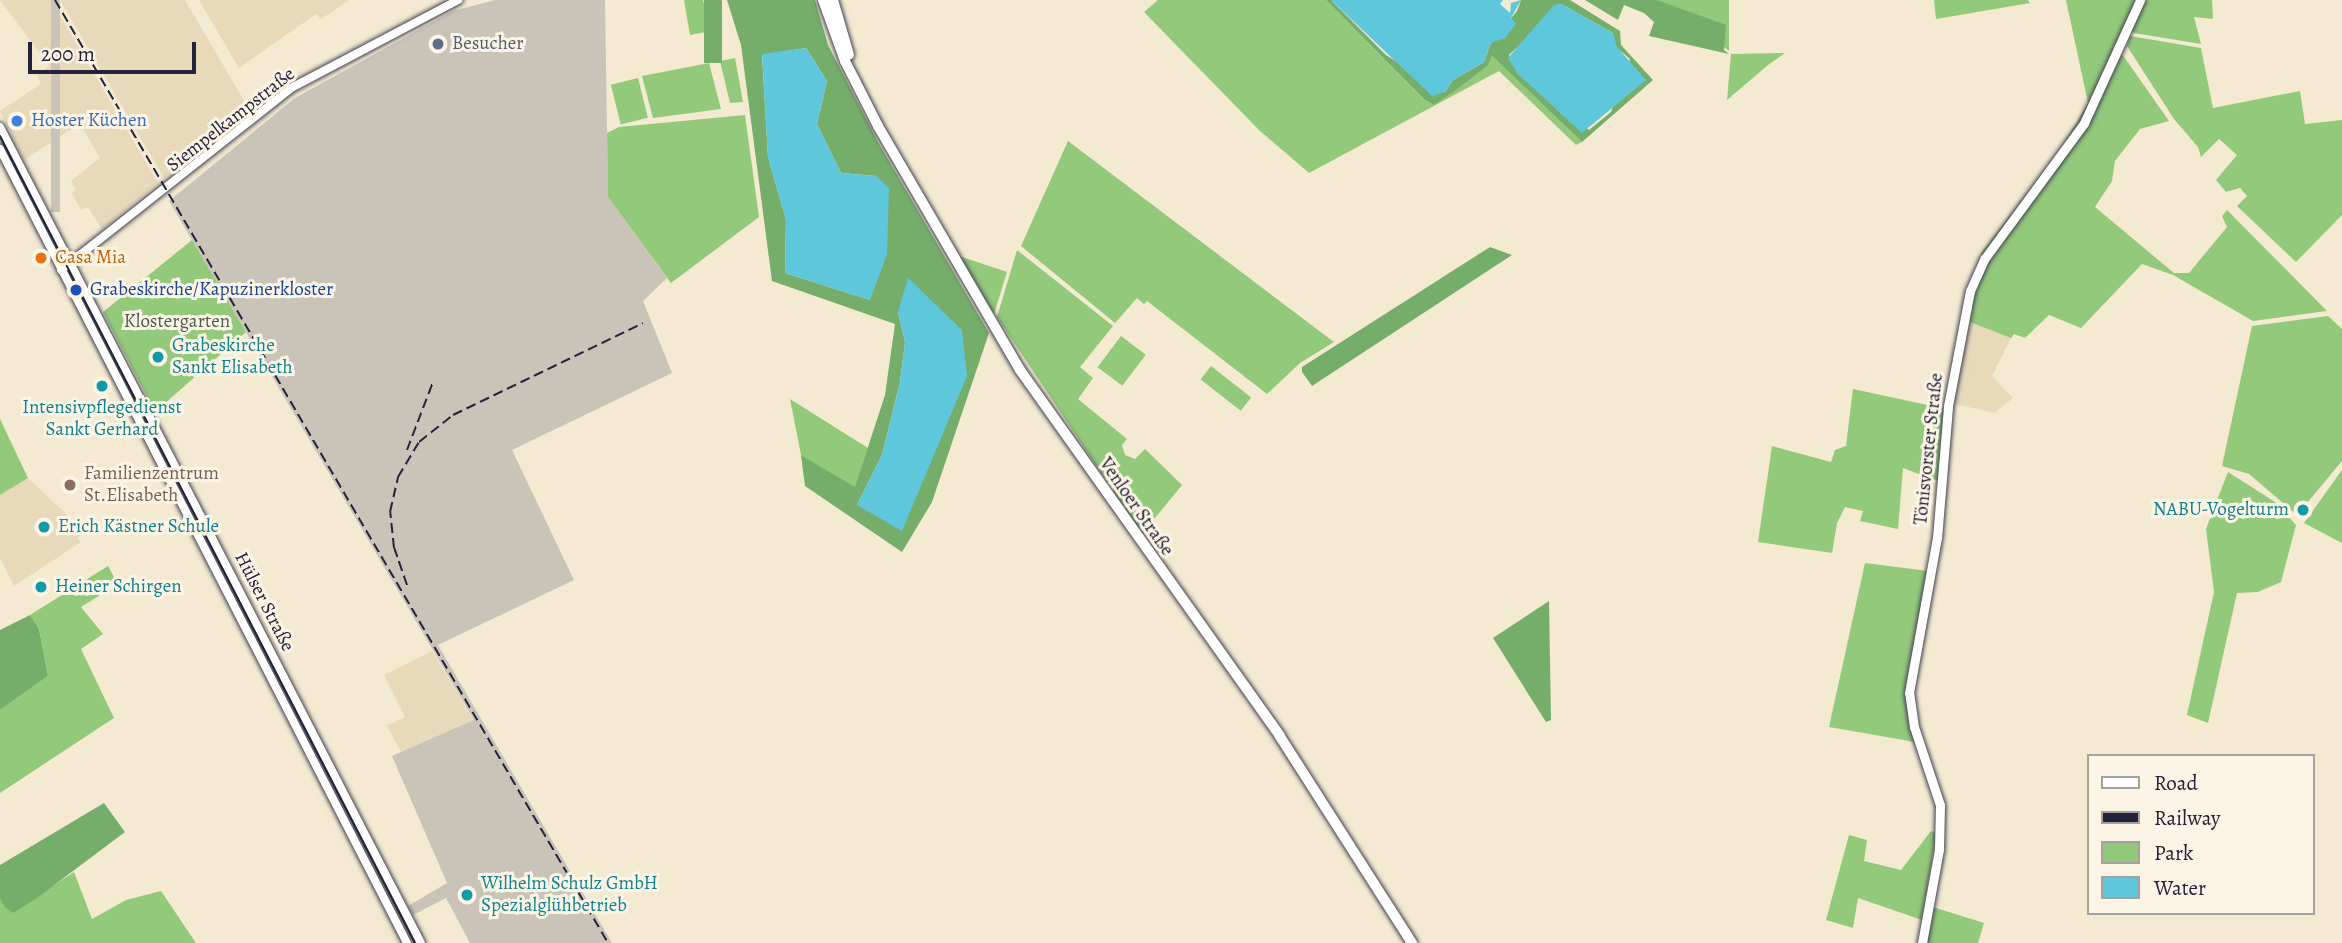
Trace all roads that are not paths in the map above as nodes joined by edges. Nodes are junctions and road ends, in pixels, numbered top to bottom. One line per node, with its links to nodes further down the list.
1 (458, 0): 8 (street, Siempelkampstraße)
2 (822, 0): 5 (main road, Venloer Straße)
3 (834, 0): 5 (main road, Venloer Straße)
4 (2140, 0): 13 (main road, Tönisvorster Straße)
5 (855, 78): 12 (main road, Venloer Straße)
6 (0, 127): 8 (street, Hülser Straße)
7 (0, 149): 9 (street, Hülser Straße)
8 (72, 264): 9 (street, Siempelkampstraße); 11 (street, Hülser Straße)
9 (61, 270): 10 (street, Hülser Straße)
10 (407, 943)
11 (421, 943)
12 (1412, 943)
13 (1922, 943)

